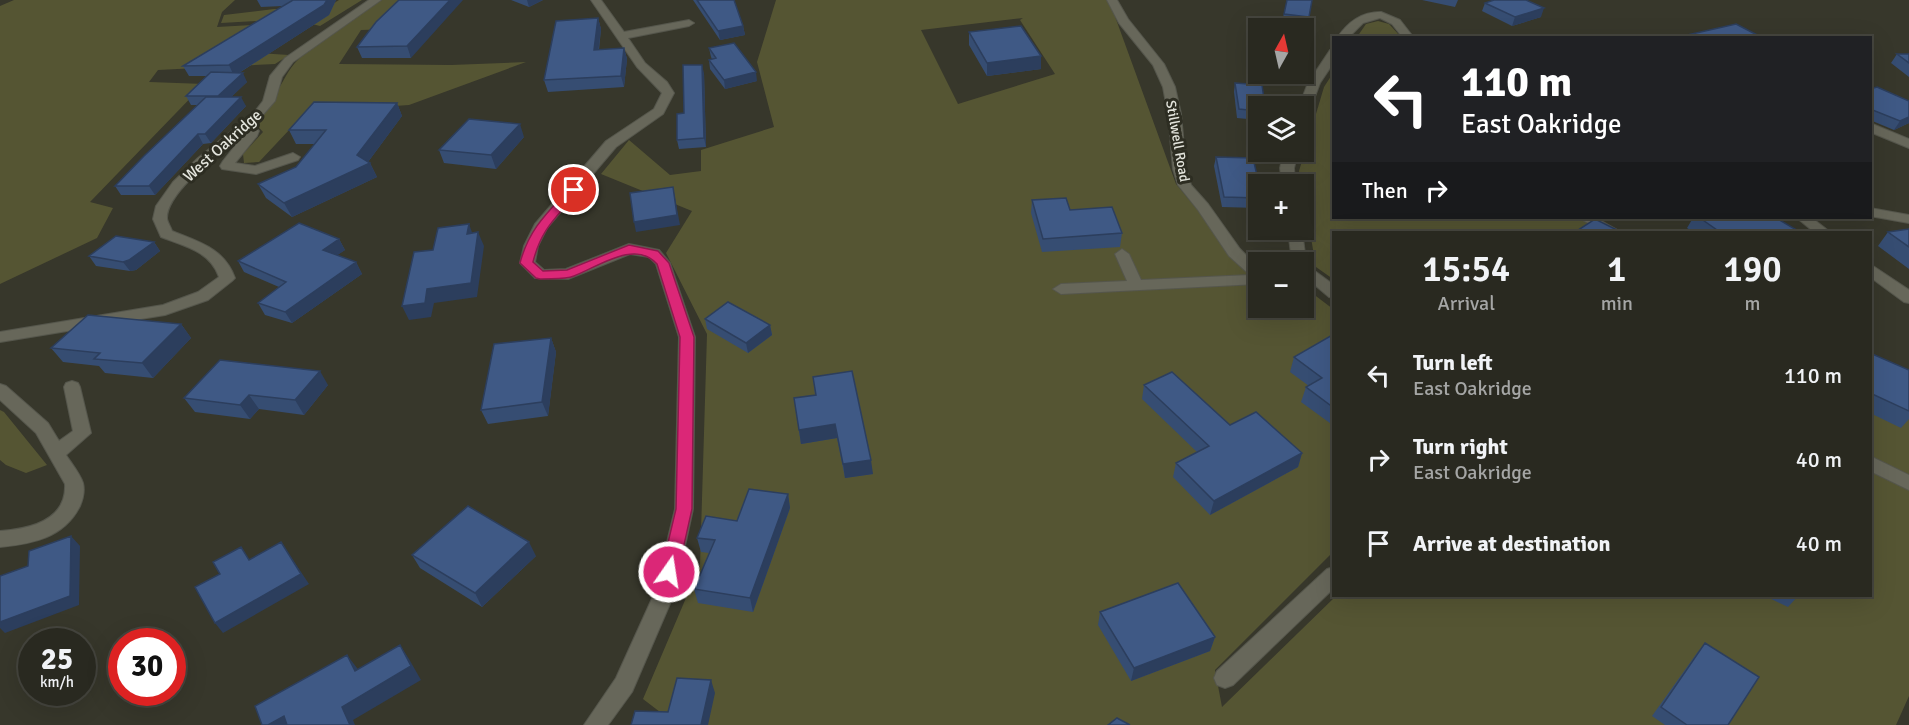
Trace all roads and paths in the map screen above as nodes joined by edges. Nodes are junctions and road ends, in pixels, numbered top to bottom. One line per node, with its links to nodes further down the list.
1 (376, 0): 12 (street, West Oakridge)
2 (596, 0): 7 (street)
3 (1112, 0): 23 (street, Stillwell Road)
4 (1370, 0): 5 (street)
5 (1379, 15): 8 (street); 9 (street)
6 (689, 23): 7 (street)
7 (622, 36): 40 (street)
8 (1344, 36)
9 (1407, 36)
10 (1332, 55): 11 (street)
11 (1309, 96)
12 (245, 128): 15 (street); 31 (street, West Oakridge)
13 (1872, 129): 14 (street)
14 (1909, 144)
15 (293, 156)
16 (1872, 212): 19 (street)
17 (1588, 219): 20 (street)
18 (1805, 219): 21 (street)
19 (1909, 219)
20 (1612, 231)
21 (1822, 231)
22 (1122, 254): 27 (street)
23 (1248, 263)
24 (1872, 270): 30 (street)
25 (1314, 277): 29 (street)
26 (1248, 279): 27 (street)
27 (1136, 285): 28 (street)
28 (1060, 289)
29 (1332, 291)
30 (1909, 298)
31 (0, 338)
32 (72, 387): 34 (street)
33 (0, 390): 34 (street)
34 (56, 453): 37 (street)
35 (1872, 462): 36 (street)
36 (1909, 483)
37 (0, 539)
38 (1332, 577): 39 (street)
39 (1225, 678)
40 (595, 725)

